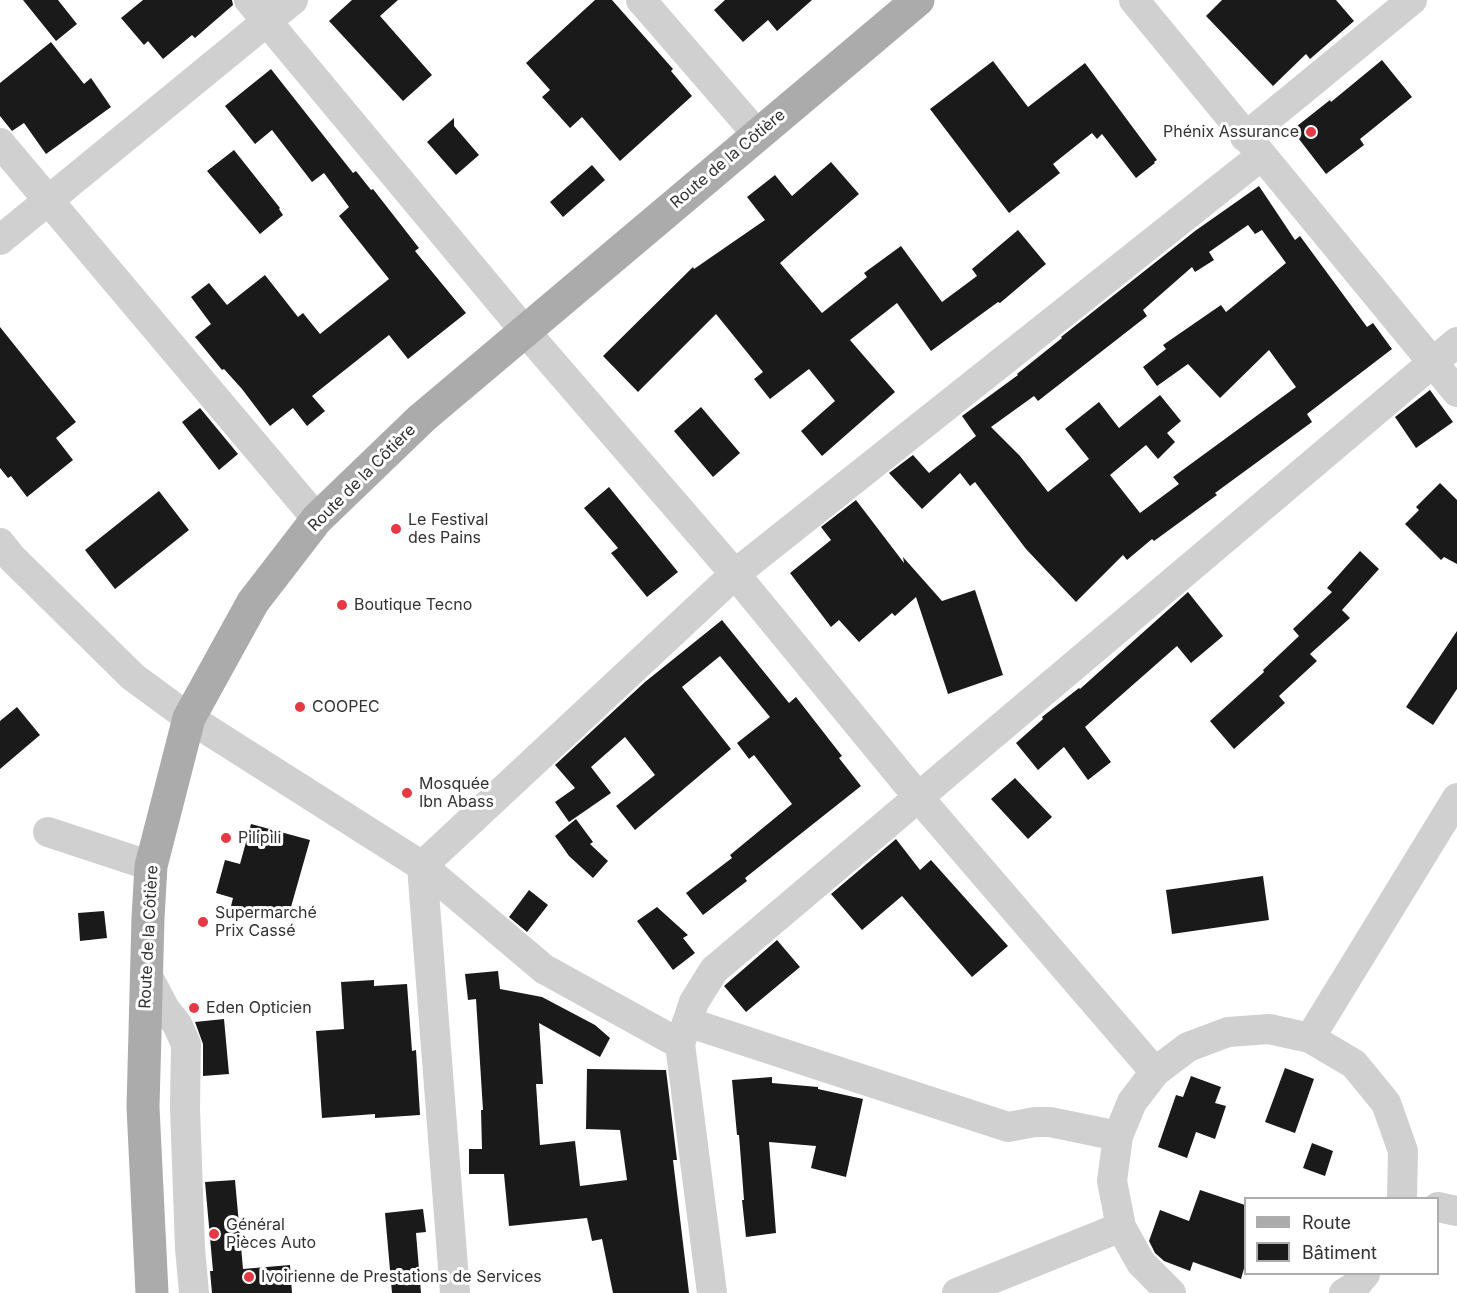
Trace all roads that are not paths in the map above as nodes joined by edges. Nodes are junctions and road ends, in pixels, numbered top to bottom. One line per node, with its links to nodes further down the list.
1 (293, 0): 6 (street)
2 (641, 0): 7 (street)
3 (918, 0): 7 (main road, Route de la Côtière)
4 (1134, 0): 9 (street)
5 (1412, 0): 9 (street)
6 (258, 11): 10 (street); 12 (street)
7 (757, 134): 12 (main road, Route de la Côtière)
8 (0, 143): 10 (street)
9 (1253, 146): 14 (street); 18 (street)
10 (48, 202): 11 (street); 16 (street)
11 (0, 240)
12 (524, 330): 16 (main road, Route de la Côtière); 18 (street)
13 (1457, 342): 14 (street)
14 (1433, 363): 15 (street); 20 (street)
15 (1457, 392)
16 (317, 519): 19 (main road, Route de la Côtière)
17 (0, 543): 19 (street)
18 (735, 574): 20 (street); 24 (street)
19 (189, 718): 23 (main road, Route de la Côtière); 24 (street)
20 (919, 798): 26 (street); 28 (street)
21 (1457, 798): 27 (street)
22 (48, 832): 23 (street)
23 (151, 866): 25 (main road, Route de la Côtière)
24 (422, 866): 26 (street); 41 (street)
25 (146, 973): 29 (main road, Route de la Côtière); 30 (street)
26 (684, 1033): 31 (street); 42 (street)
27 (1310, 1038): 28 (street); 32 (street)
28 (1155, 1072): 31 (street)
29 (143, 1107): 30 (street); 36 (main road, Route de la Côtière)
30 (185, 1108): 37 (street)
31 (1118, 1136): 35 (street)
32 (1402, 1197)
33 (1439, 1207): 34 (street)
34 (1457, 1211)
35 (1121, 1227): 43 (street); 44 (street)
36 (148, 1235): 37 (street); 39 (main road, Route de la Côtière)
37 (190, 1248): 40 (street)
38 (1364, 1275): 45 (street)
39 (152, 1293)
40 (194, 1293)
41 (455, 1293)
42 (712, 1293)
43 (957, 1293)
44 (1169, 1293)
45 (1344, 1293)

